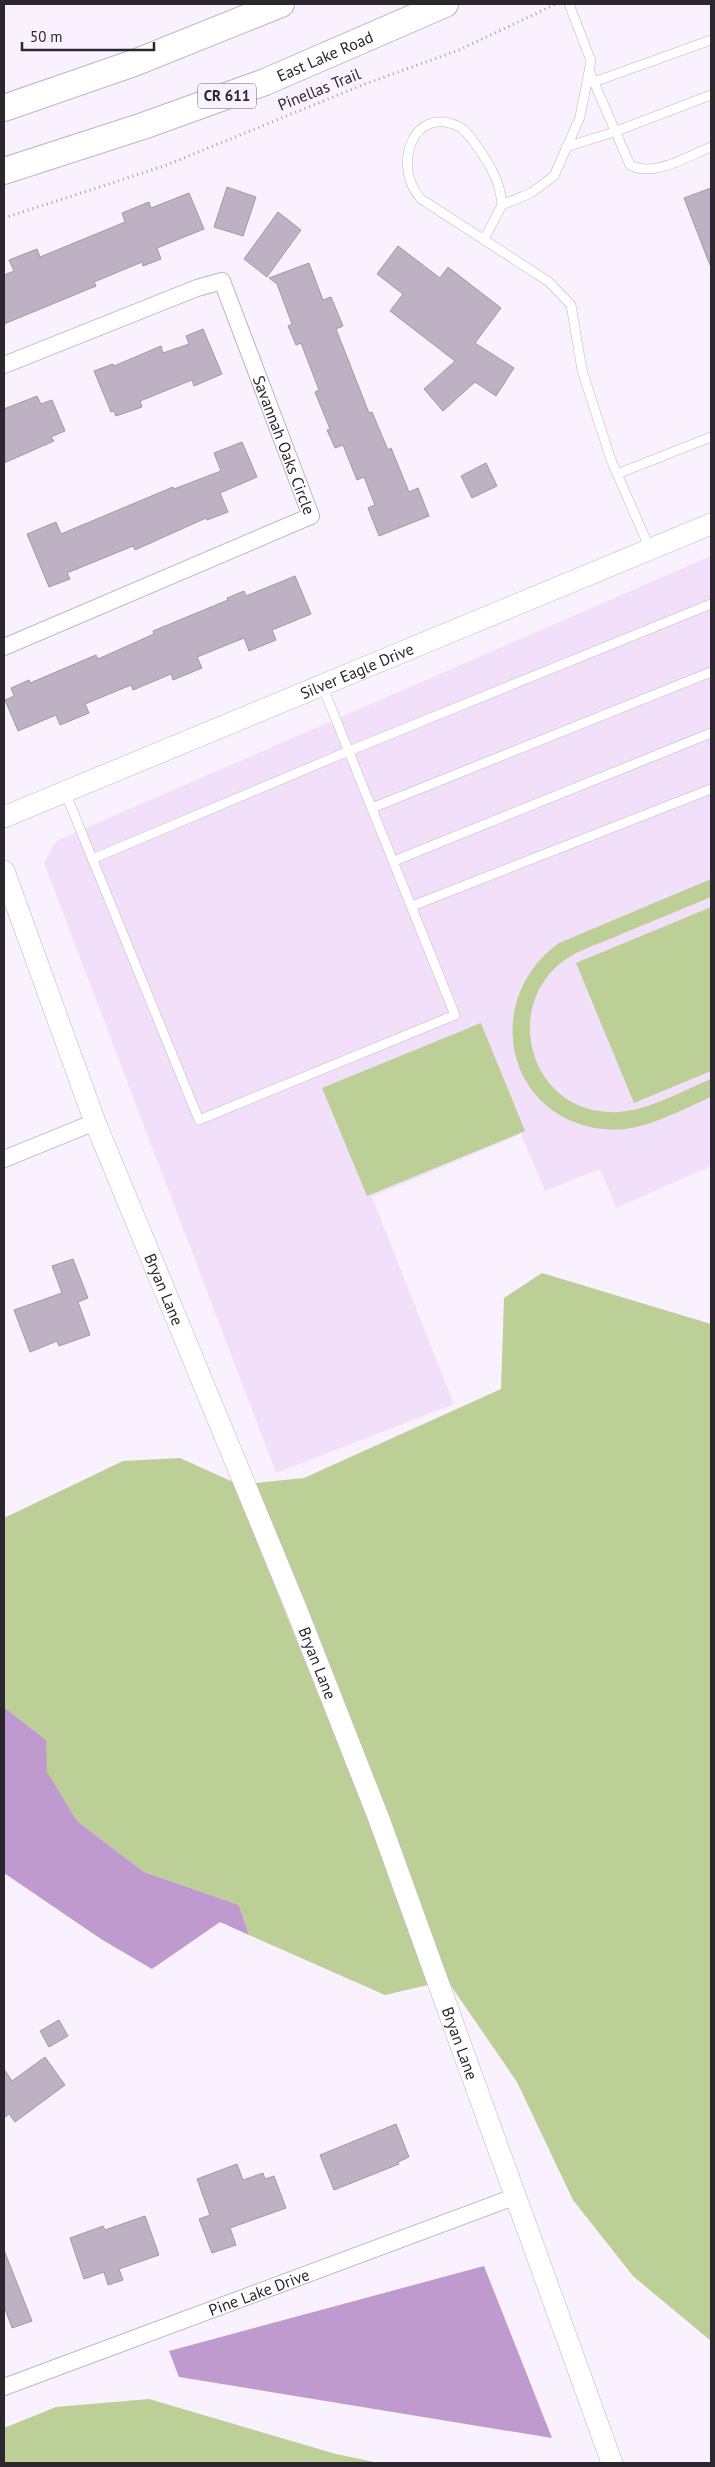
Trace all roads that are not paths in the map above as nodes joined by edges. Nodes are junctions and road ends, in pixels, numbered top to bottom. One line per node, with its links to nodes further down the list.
1 (281, 4): 8 (main road)
2 (445, 4): 12 (main road, East Lake Road / CR 611)
3 (569, 4): 5 (lane)
4 (711, 40): 6 (lane)
5 (589, 71): 6 (lane); 10 (lane)
6 (594, 82): 9 (lane)
7 (711, 95): 9 (lane)
8 (4, 108)
9 (614, 132): 10 (lane); 11 (lane)
10 (566, 147): 13 (lane)
11 (711, 147)
12 (4, 172)
13 (502, 204): 14 (lane); 14 (lane)
14 (484, 239): 17 (lane)
15 (4, 365): 21 (street, Savannah Oaks Circle)
16 (711, 437): 17 (lane)
17 (617, 474): 19 (lane)
18 (711, 524): 19 (street, Silver Eagle Drive)
19 (650, 550): 23 (street, Silver Eagle Drive)
20 (711, 604): 25 (lane)
21 (4, 647)
22 (711, 672): 28 (lane)
23 (322, 685): 25 (lane); 27 (street, Silver Eagle Drive)
24 (711, 733): 31 (lane)
25 (349, 751): 28 (lane); 30 (lane)
26 (711, 788): 33 (lane)
27 (65, 792): 29 (street, Silver Eagle Drive); 30 (lane)
28 (372, 808): 31 (lane)
29 (4, 817)
30 (92, 858): 33 (lane)
31 (394, 861): 33 (lane)
32 (4, 871): 34 (street, Bryan Lane)
33 (412, 906)
34 (95, 1122): 35 (street); 36 (street, Bryan Lane)
35 (4, 1159)
36 (514, 2197): 37 (street, Pine Lake Drive); 38 (street, Bryan Lane)
37 (4, 2387)
38 (612, 2463)

